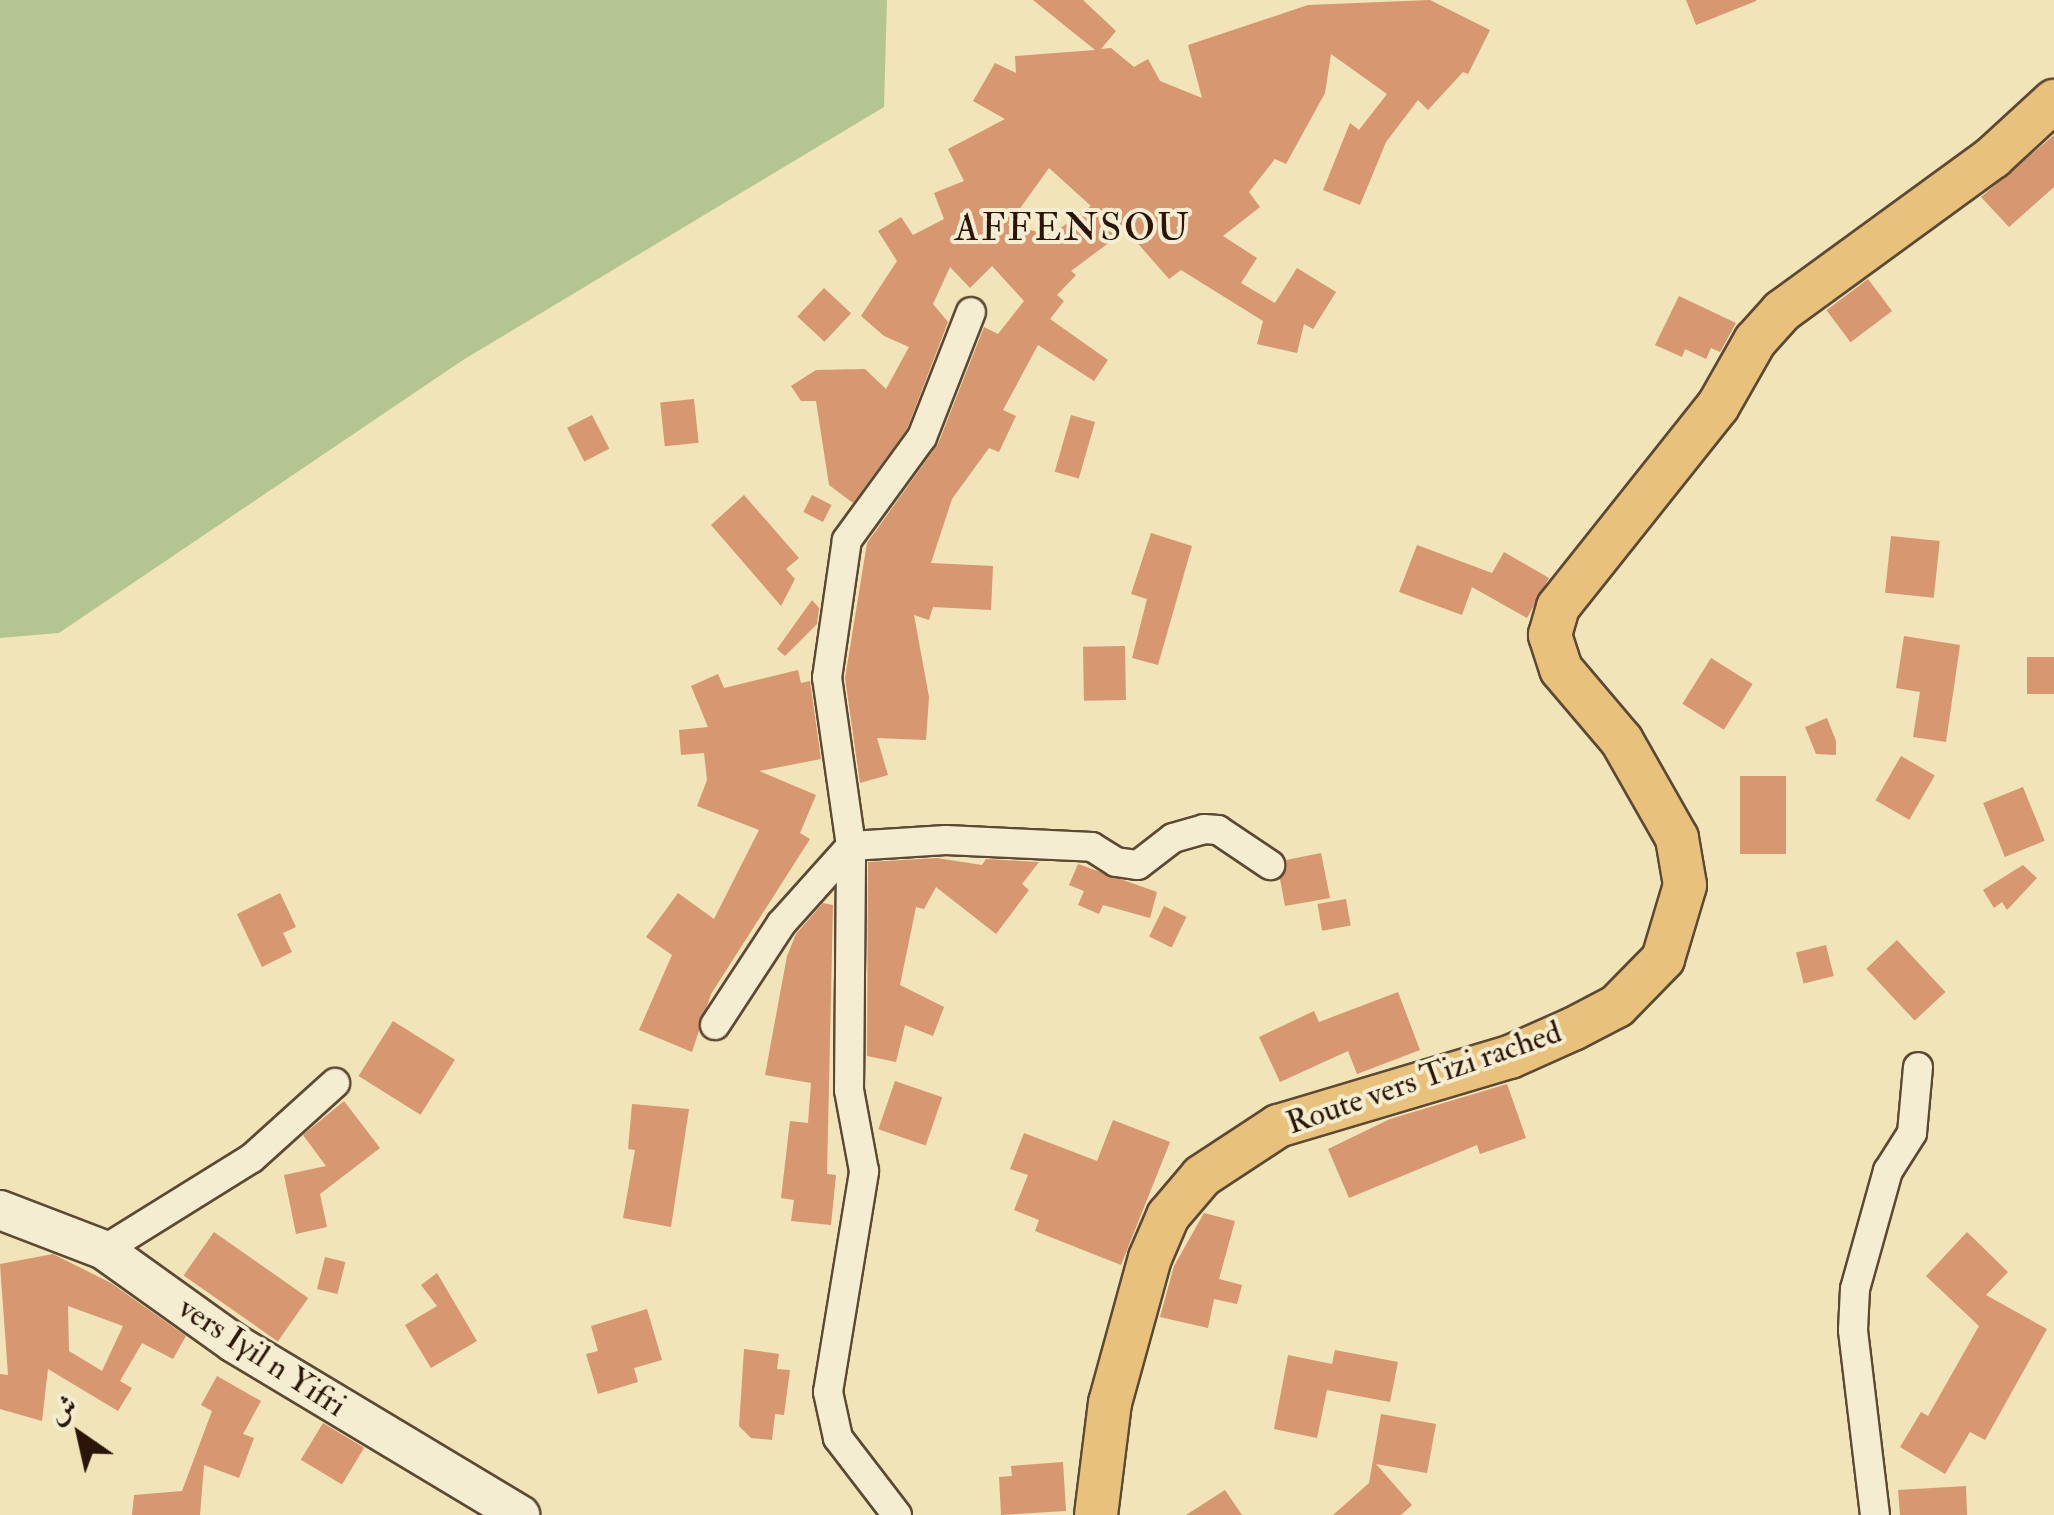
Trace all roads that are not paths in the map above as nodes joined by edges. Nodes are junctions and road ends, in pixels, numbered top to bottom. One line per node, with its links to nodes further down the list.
1 (2054, 101): 12 (main road, Route vers Tizi rached)
2 (972, 312): 3 (street)
3 (851, 846): 4 (street); 5 (street); 11 (street)
4 (1270, 865)
5 (715, 1025)
6 (1918, 1067): 13 (street)
7 (335, 1083): 9 (street)
8 (0, 1210): 9 (main road, vers Iγil n Yifri)
9 (104, 1250): 10 (main road, vers Iγil n Yifri)
10 (520, 1515)
11 (896, 1515)
12 (1096, 1515)
13 (1875, 1515)

